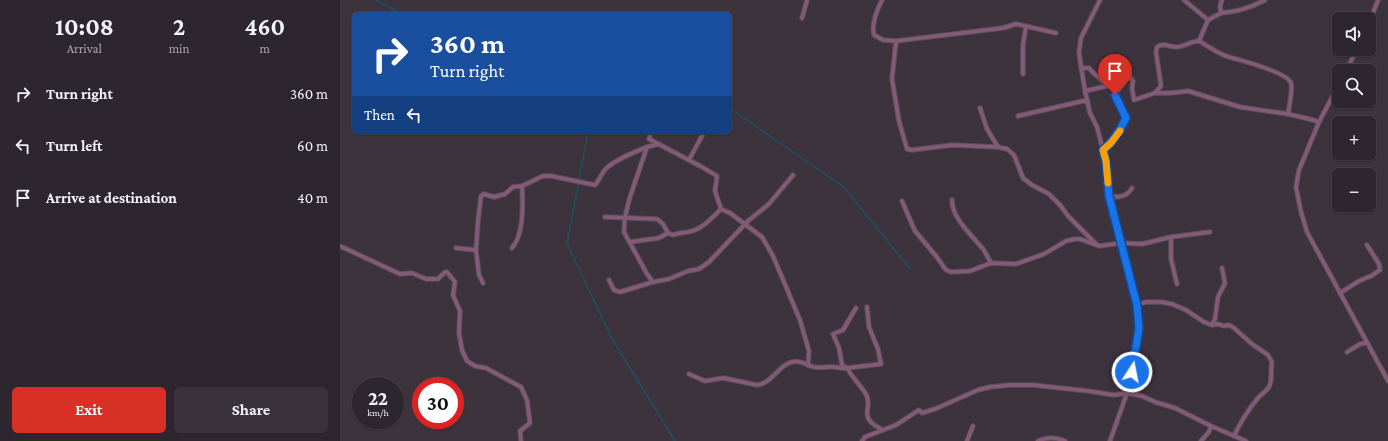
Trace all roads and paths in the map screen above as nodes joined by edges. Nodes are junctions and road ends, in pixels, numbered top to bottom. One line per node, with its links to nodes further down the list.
1 (807, 0): 10 (street)
2 (882, 0): 14 (street)
3 (1100, 0): 17 (street)
4 (1184, 0): 11 (street)
5 (1222, 0): 9 (street)
6 (1265, 0): 9 (street)
7 (1378, 0): 8 (street)
8 (1373, 12)
9 (1221, 13): 11 (street)
10 (802, 18)
11 (1208, 20): 15 (street)
12 (1026, 26): 13 (street); 14 (street); 18 (street)
13 (1056, 33)
14 (896, 41): 33 (street)
15 (1199, 41): 23 (street); 27 (street)
16 (1123, 62): 19 (street)
17 (1081, 68): 21 (street); 22 (street)
18 (1023, 74)
19 (1131, 77): 20 (street); 23 (street)
20 (1117, 80): 21 (street); 35 (street)
21 (1107, 86): 22 (street)
22 (1085, 91): 25 (street)
23 (1155, 93): 27 (street)
24 (1332, 97): 29 (street)
25 (1088, 102): 28 (street); 35 (street)
26 (980, 108): 33 (street)
27 (1288, 114): 29 (street)
28 (1018, 116)
29 (1319, 122): 64 (street)
30 (650, 134): 32 (street)
31 (703, 134): 36 (street)
32 (659, 144): 34 (street); 36 (street)
33 (998, 147): 54 (street)
34 (647, 148): 38 (street); 45 (street)
35 (1103, 150): 40 (street)
36 (689, 160): 43 (street)
37 (793, 175): 46 (street)
38 (522, 186): 56 (street); 57 (street)
39 (1132, 188): 40 (street)
40 (1109, 196): 51 (street)
41 (952, 200): 58 (street)
42 (902, 201): 58 (street)
43 (721, 209): 46 (street); 48 (street)
44 (605, 217): 45 (street)
45 (625, 217): 48 (street); 50 (street)
46 (745, 224): 61 (street); 71 (street)
47 (1210, 232): 49 (street)
48 (668, 233): 50 (street)
49 (1171, 238): 51 (street); 63 (street)
50 (630, 242): 61 (street)
51 (1120, 243): 54 (street); 65 (street)
52 (1367, 245): 64 (street)
53 (340, 246): 80 (street)
54 (1099, 246): 58 (street)
55 (456, 248): 57 (street)
56 (512, 248)
57 (476, 250): 62 (street)
58 (991, 263)
59 (1222, 268): 68 (street)
60 (609, 280): 61 (street)
61 (653, 282)
62 (483, 283)
63 (1177, 284)
64 (1340, 293): 69 (street)
65 (1137, 305): 68 (street); 75 (street)
66 (867, 307): 72 (street)
67 (856, 308): 72 (street)
68 (1212, 325): 79 (street)
69 (1366, 343): 70 (street); 74 (street)
70 (1347, 352)
71 (808, 366): 72 (street); 73 (street)
72 (847, 368): 78 (street)
73 (690, 374)
74 (1388, 381)
75 (1127, 393): 77 (street); 78 (street); 85 (street)
76 (973, 426): 82 (street)
77 (1211, 426): 79 (street); 86 (street)
78 (883, 430): 81 (street)
79 (1234, 436): 87 (street)
80 (521, 441)
81 (861, 441)
82 (967, 441)
83 (1038, 441): 84 (street)
84 (1065, 441)
85 (1110, 441)
86 (1201, 441)
87 (1246, 441)

